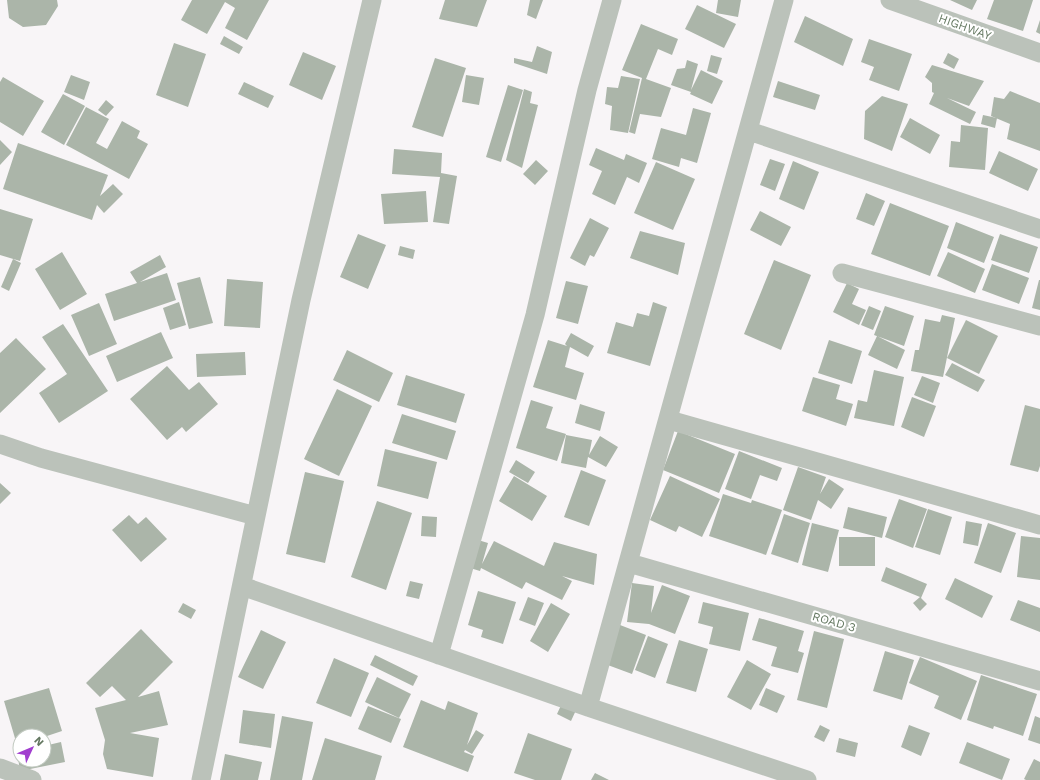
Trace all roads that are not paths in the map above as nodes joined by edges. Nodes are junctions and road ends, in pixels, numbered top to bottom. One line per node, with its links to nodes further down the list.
1 (372, 0): 12 (street)
2 (612, 0): 16 (street)
3 (784, 0): 6 (street)
4 (890, 0): 5 (street, HIGHWAY)
5 (1040, 53)
6 (749, 131): 7 (street); 10 (street)
7 (1040, 229)
8 (842, 273): 9 (street)
9 (1040, 326)
10 (669, 420): 13 (street); 14 (street)
11 (0, 444): 12 (street)
12 (256, 516): 15 (street)
13 (1040, 525)
14 (629, 563): 17 (street, ROAD 3); 18 (street)
15 (242, 586): 16 (street); 21 (street)
16 (439, 655): 18 (street)
17 (1040, 680)
18 (588, 707): 22 (street)
19 (0, 768): 20 (street)
20 (32, 780)
21 (201, 780)
22 (807, 780)

